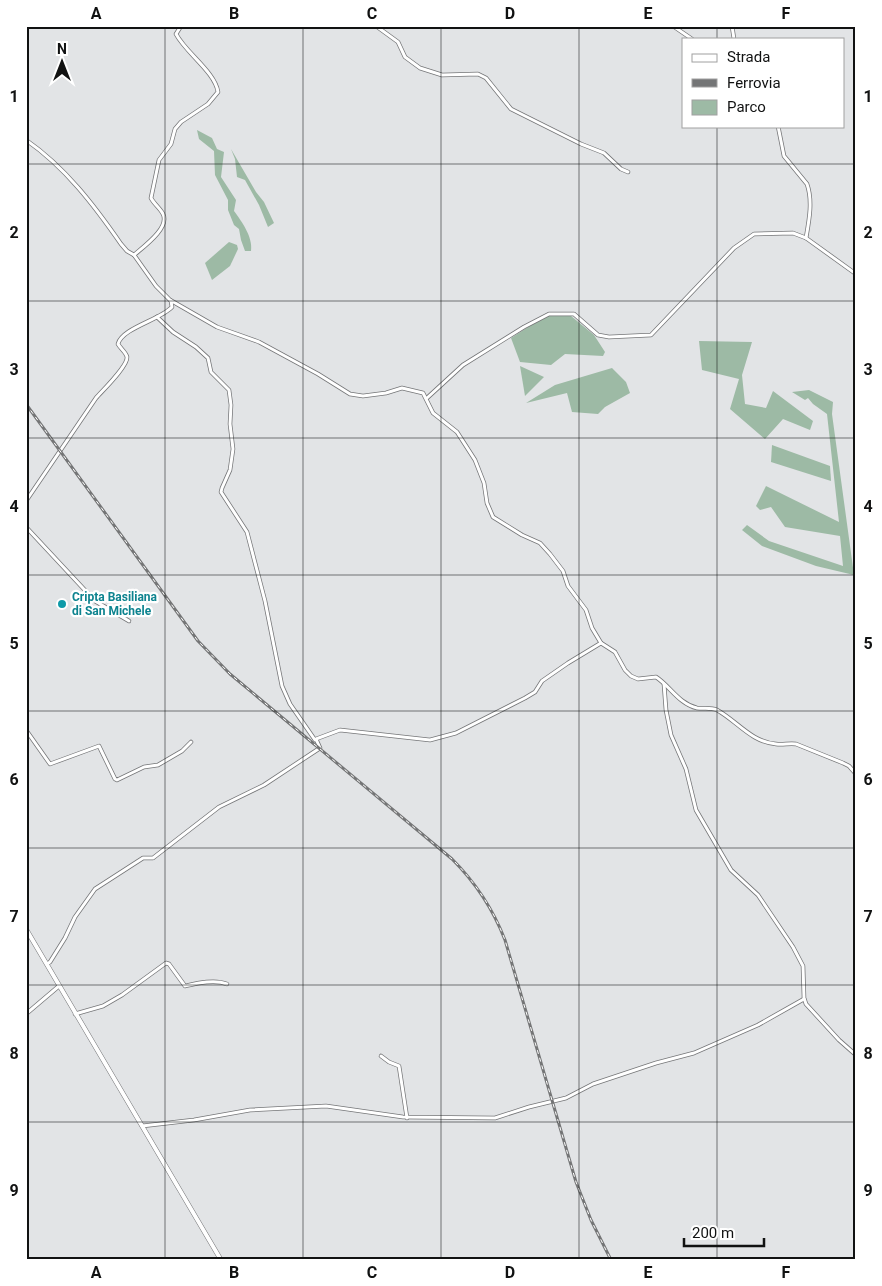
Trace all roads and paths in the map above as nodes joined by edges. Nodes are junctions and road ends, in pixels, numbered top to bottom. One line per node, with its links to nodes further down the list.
1 (181, 26): 9 (street)
2 (376, 26): 7 (street)
3 (673, 26): 4 (street)
4 (691, 38)
5 (778, 128): 8 (street)
6 (26, 140): 9 (street)
7 (628, 172)
8 (806, 238): 10 (street); 13 (street)
9 (134, 255): 11 (street)
10 (856, 274)
11 (171, 301): 12 (street); 13 (street)
12 (157, 317): 14 (street); 20 (street)
13 (426, 398): 17 (street)
14 (26, 501)
15 (26, 527): 16 (street)
16 (129, 621)
17 (601, 643): 18 (street); 20 (street)
18 (664, 683): 22 (street); 27 (street)
19 (26, 730): 21 (street)
20 (316, 740): 24 (street)
21 (191, 742)
22 (856, 774)
23 (26, 929): 24 (main road)
24 (46, 964): 26 (main road)
25 (227, 984): 29 (street)
26 (60, 986): 28 (street); 29 (main road)
27 (804, 999): 30 (street); 32 (street)
28 (26, 1014)
29 (75, 1014): 33 (main road)
30 (856, 1055)
31 (381, 1056): 32 (street)
32 (407, 1118): 33 (street)
33 (141, 1126): 34 (main road)
34 (221, 1260)

